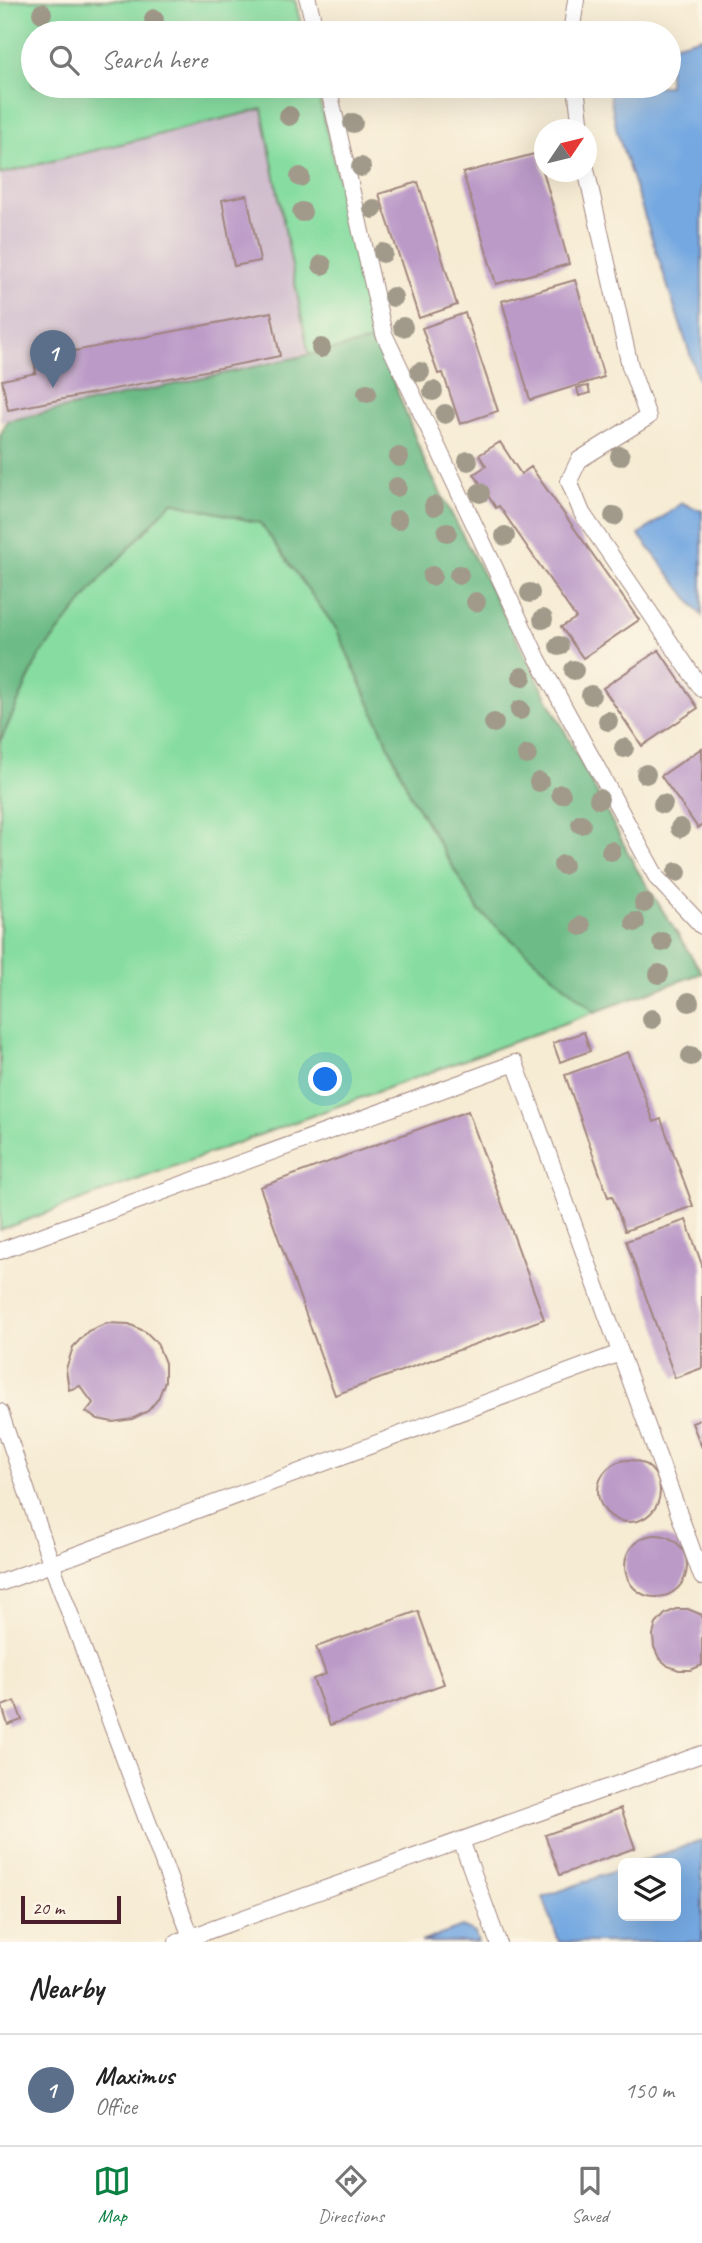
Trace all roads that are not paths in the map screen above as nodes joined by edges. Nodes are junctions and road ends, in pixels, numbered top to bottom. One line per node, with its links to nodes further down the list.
1 (309, 0): 3 (lane)
2 (576, 0): 4 (lane)
3 (313, 21)
4 (573, 21)
5 (331, 98): 10 (lane)
6 (577, 98): 7 (lane)
7 (580, 119)
8 (589, 182): 9 (lane)
9 (702, 690)
10 (702, 926)
11 (0, 1251): 12 (lane)
12 (620, 1353): 14 (lane); 15 (lane)
13 (0, 1412): 14 (lane)
14 (51, 1563): 16 (lane); 19 (lane)
15 (702, 1577)
16 (0, 1583)
17 (702, 1754): 18 (lane)
18 (461, 1840): 19 (lane); 20 (lane)
19 (184, 1939)
20 (498, 1942)

